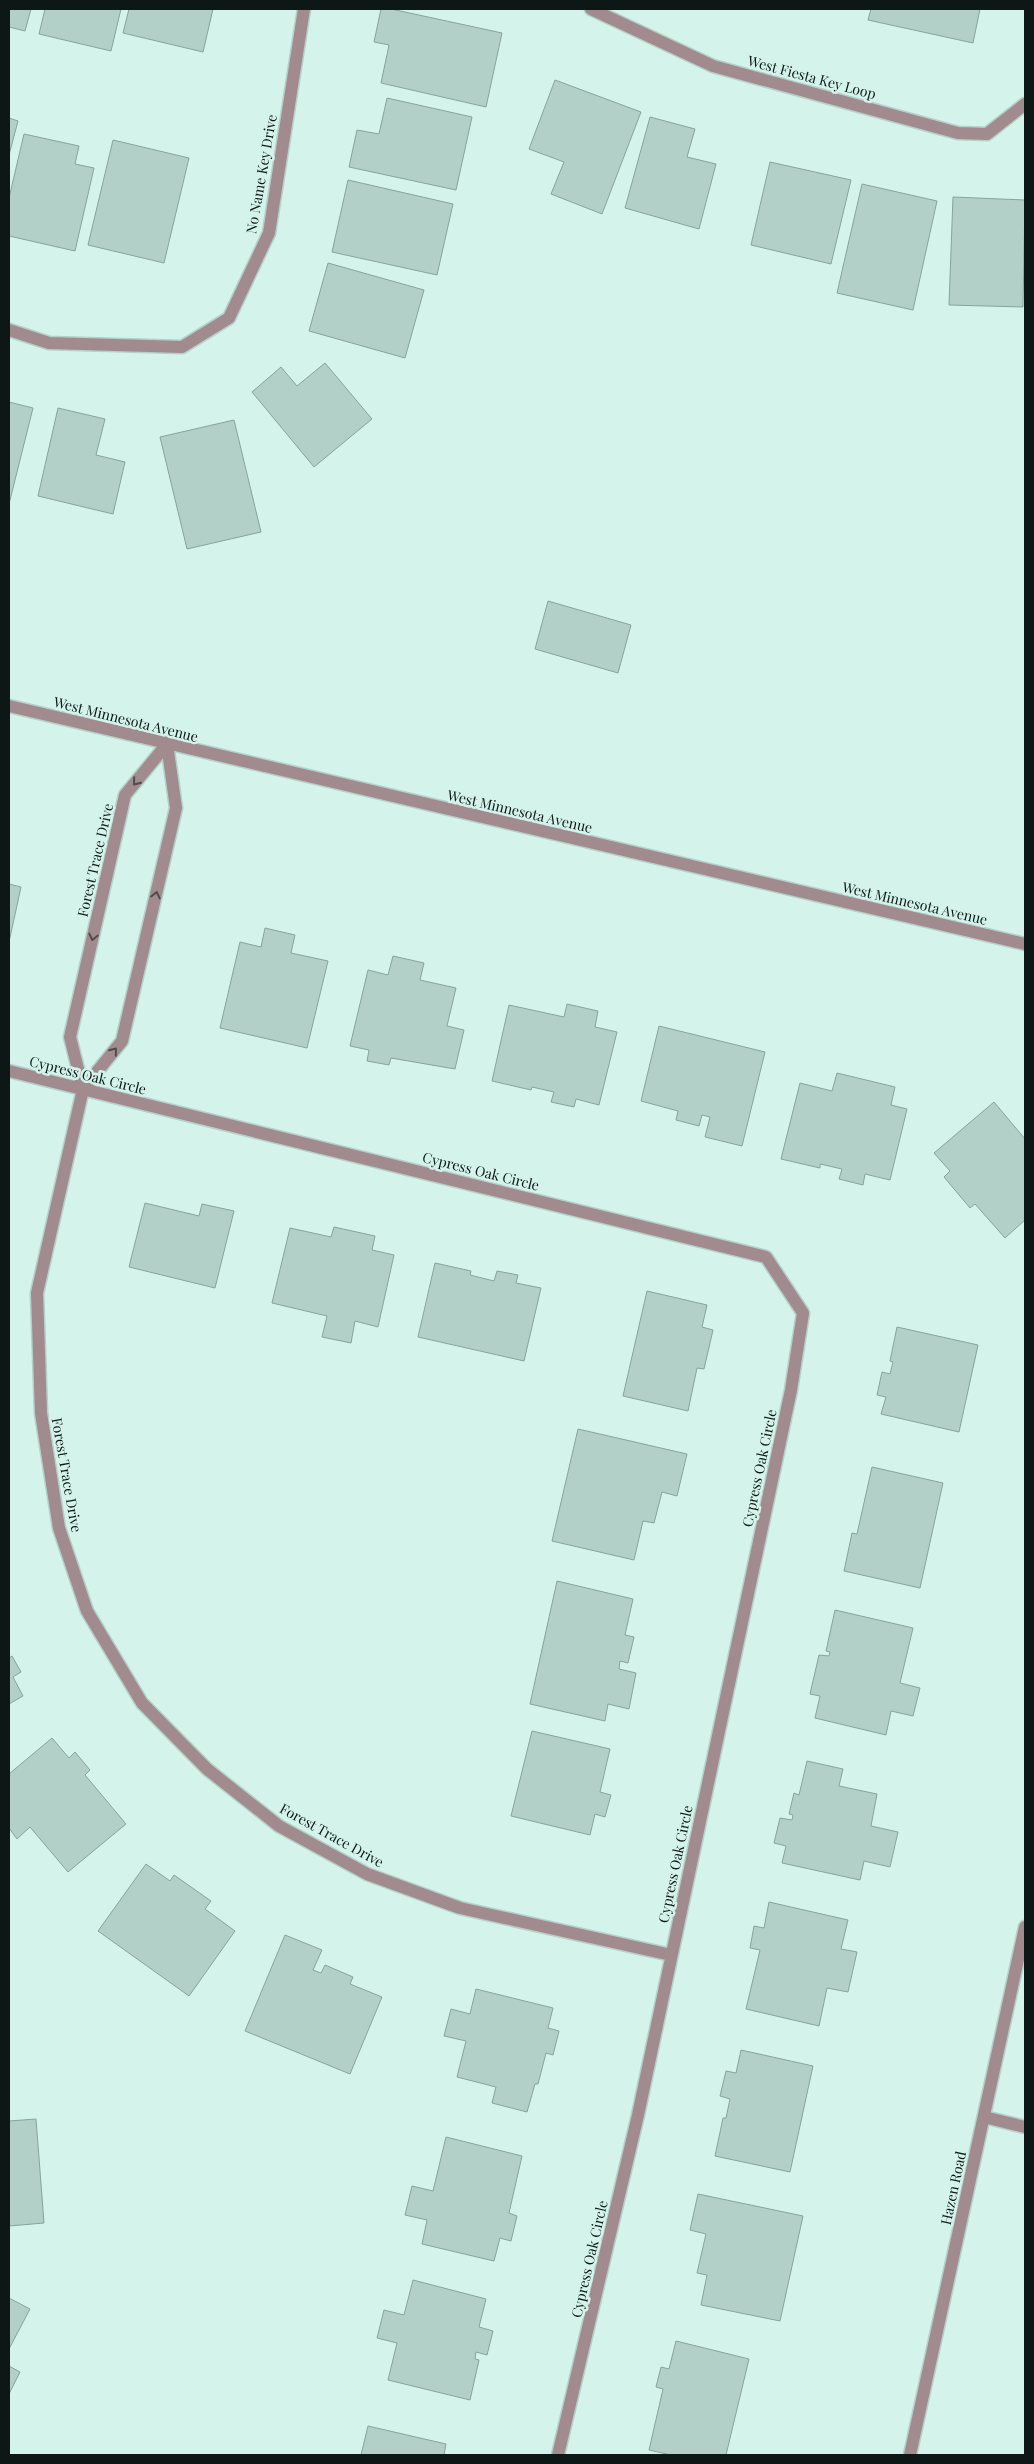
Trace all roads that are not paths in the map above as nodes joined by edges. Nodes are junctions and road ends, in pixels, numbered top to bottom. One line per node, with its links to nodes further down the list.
1 (304, 9): 4 (street, No Name Key Drive)
2 (591, 9): 3 (street, West Fiesta Key Loop)
3 (1025, 104)
4 (9, 330)
5 (9, 706): 6 (street, West Minnesota Avenue)
6 (166, 744): 7 (street, West Minnesota Avenue); 9 (street, Forest Trace Drive, one-way to 6); 9 (street, Forest Trace Drive, one-way to 9)
7 (1025, 944)
8 (9, 1071): 9 (street, Cypress Oak Circle)
9 (84, 1089): 11 (street, Forest Trace Drive); 11 (street, Cypress Oak Circle)
10 (1025, 1927): 12 (street, Hazen Road)
11 (671, 1955): 14 (street, Cypress Oak Circle)
12 (984, 2117): 13 (street); 15 (street, Hazen Road)
13 (1025, 2127)
14 (558, 2455)
15 (910, 2455)

